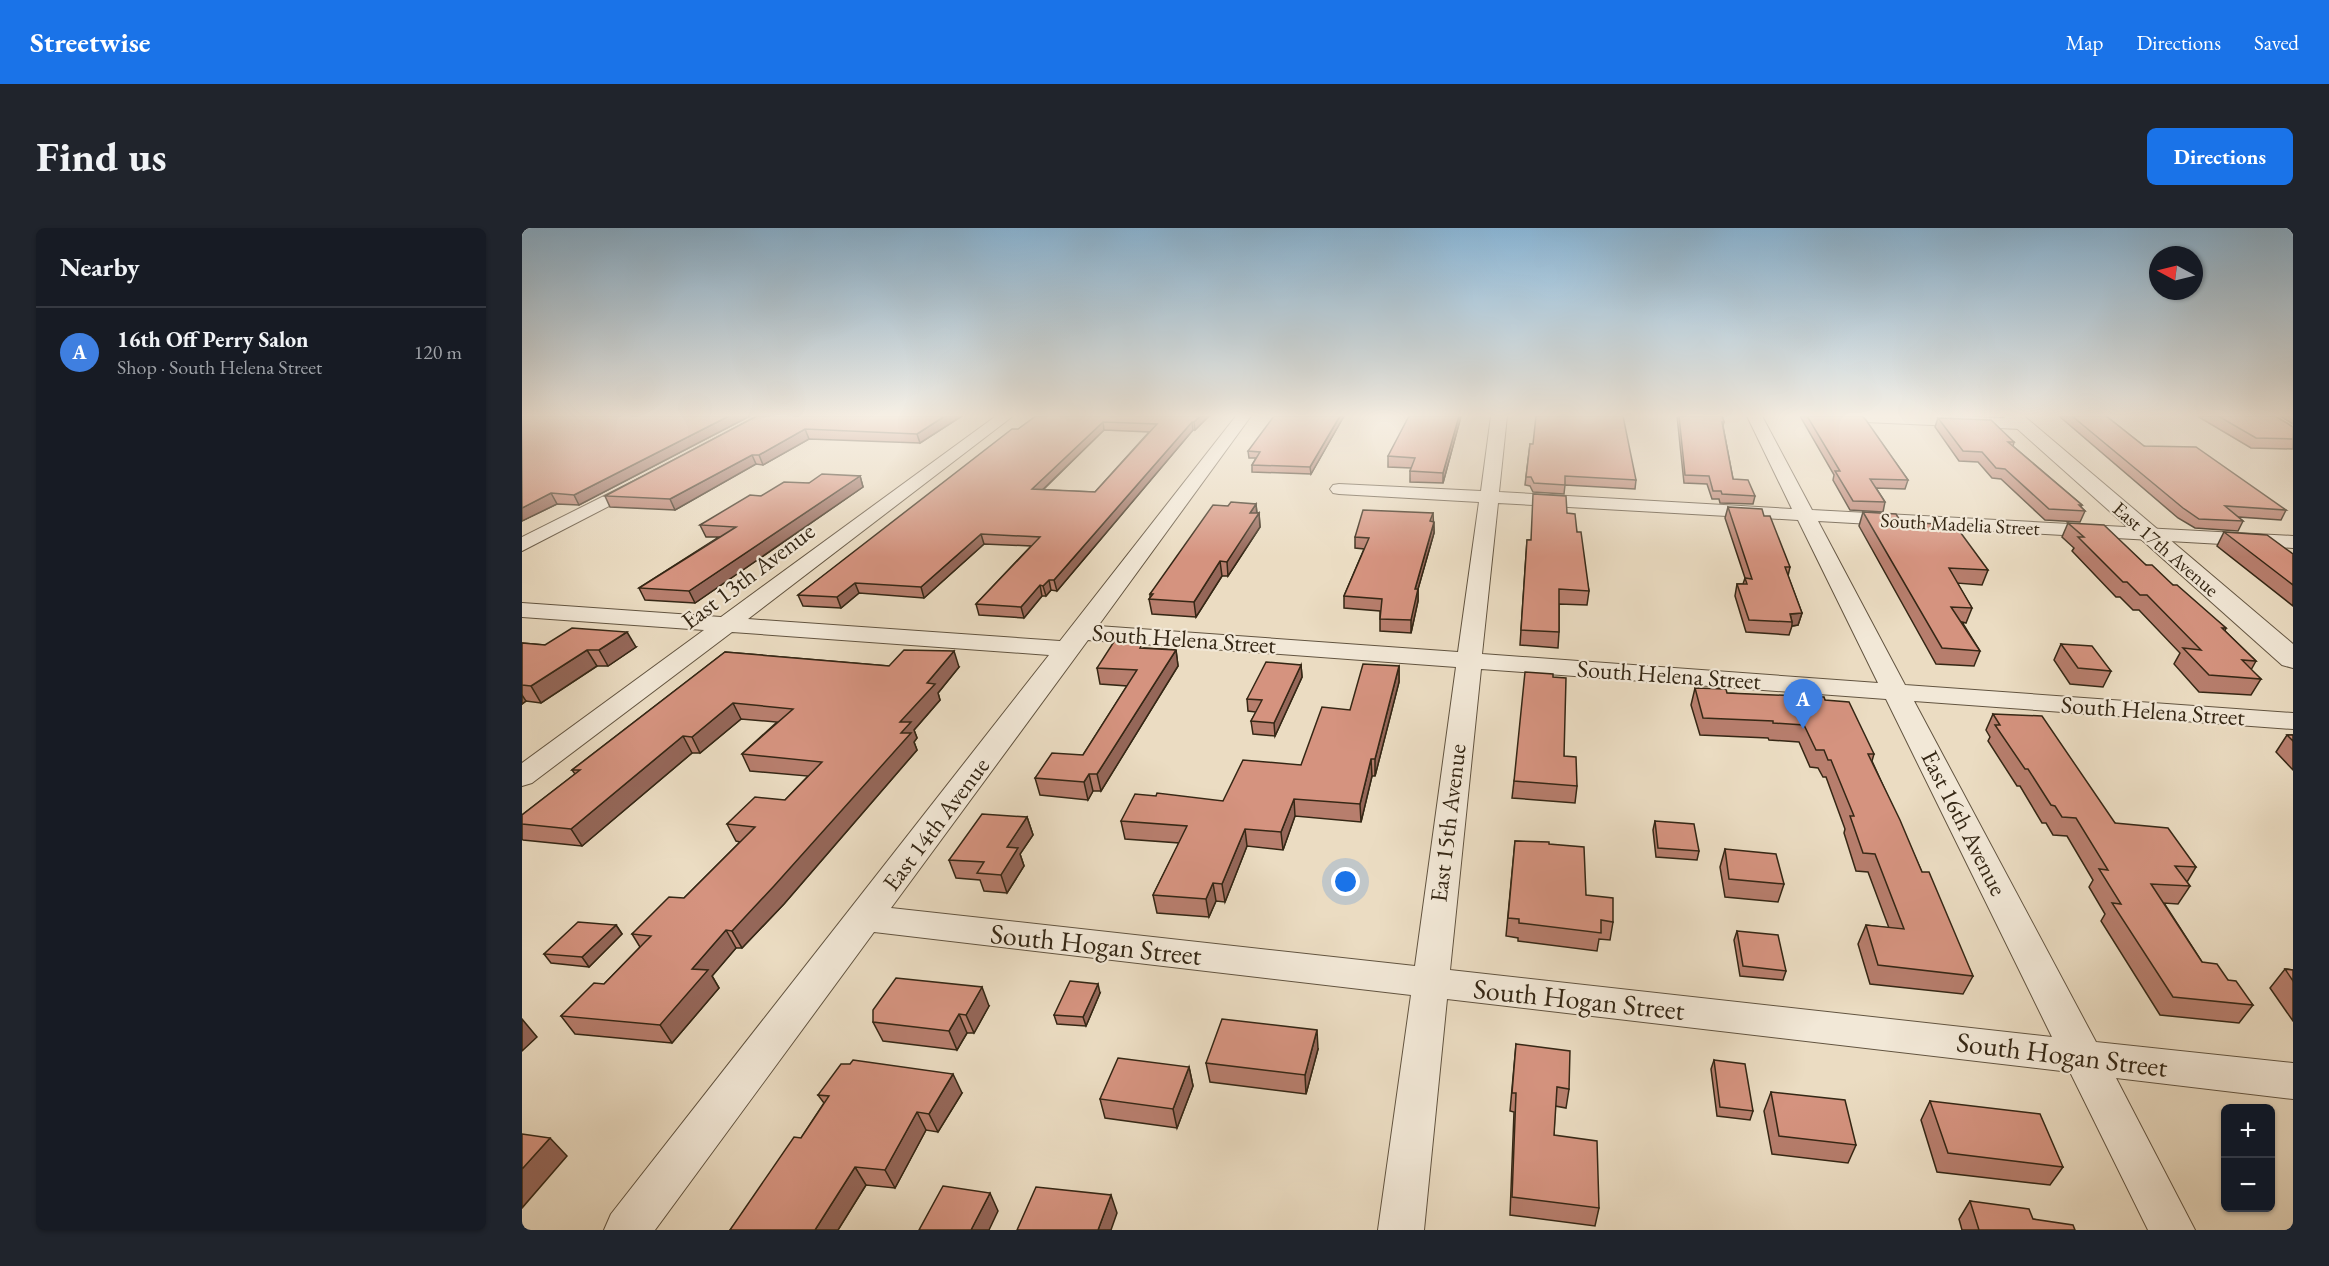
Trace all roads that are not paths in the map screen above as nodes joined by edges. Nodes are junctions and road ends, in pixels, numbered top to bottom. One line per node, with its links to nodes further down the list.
1 (944, 463): 14 (street, East 13th Avenue)
2 (1209, 463): 15 (street, East 14th Avenue)
3 (1493, 463): 8 (street, East 15th Avenue)
4 (1778, 463): 9 (street, East 16th Avenue)
5 (2065, 463): 10 (street, East 17th Avenue)
6 (655, 476): 12 (street)
7 (1339, 489): 8 (street, South Madelia Street)
8 (1489, 497): 9 (street, South Madelia Street); 16 (street, East 15th Avenue)
9 (1804, 515): 10 (street, South Madelia Street); 18 (street, East 16th Avenue)
10 (2149, 535): 11 (street, South Madelia Street); 17 (street, East 17th Avenue)
11 (2293, 543)
12 (522, 546)
13 (522, 610): 14 (street, South Helena Street)
14 (728, 625): 15 (street, South Helena Street); 20 (street, East 13th Avenue)
15 (1074, 640): 16 (street, South Helena Street); 21 (street, East 14th Avenue)
16 (1468, 659): 18 (street, South Helena Street); 22 (street, East 15th Avenue)
17 (2293, 659)
18 (1896, 692): 19 (street, South Helena Street); 23 (street, East 16th Avenue)
19 (2293, 722)
20 (522, 777)
21 (865, 918): 22 (street, South Hogan Street); 25 (street, East 14th Avenue)
22 (1429, 982): 23 (street, South Hogan Street); 26 (street, East 15th Avenue)
23 (2084, 1057): 24 (street, South Hogan Street); 27 (street, East 16th Avenue)
24 (2293, 1081)
25 (627, 1230)
26 (1401, 1230)
27 (2172, 1230)

